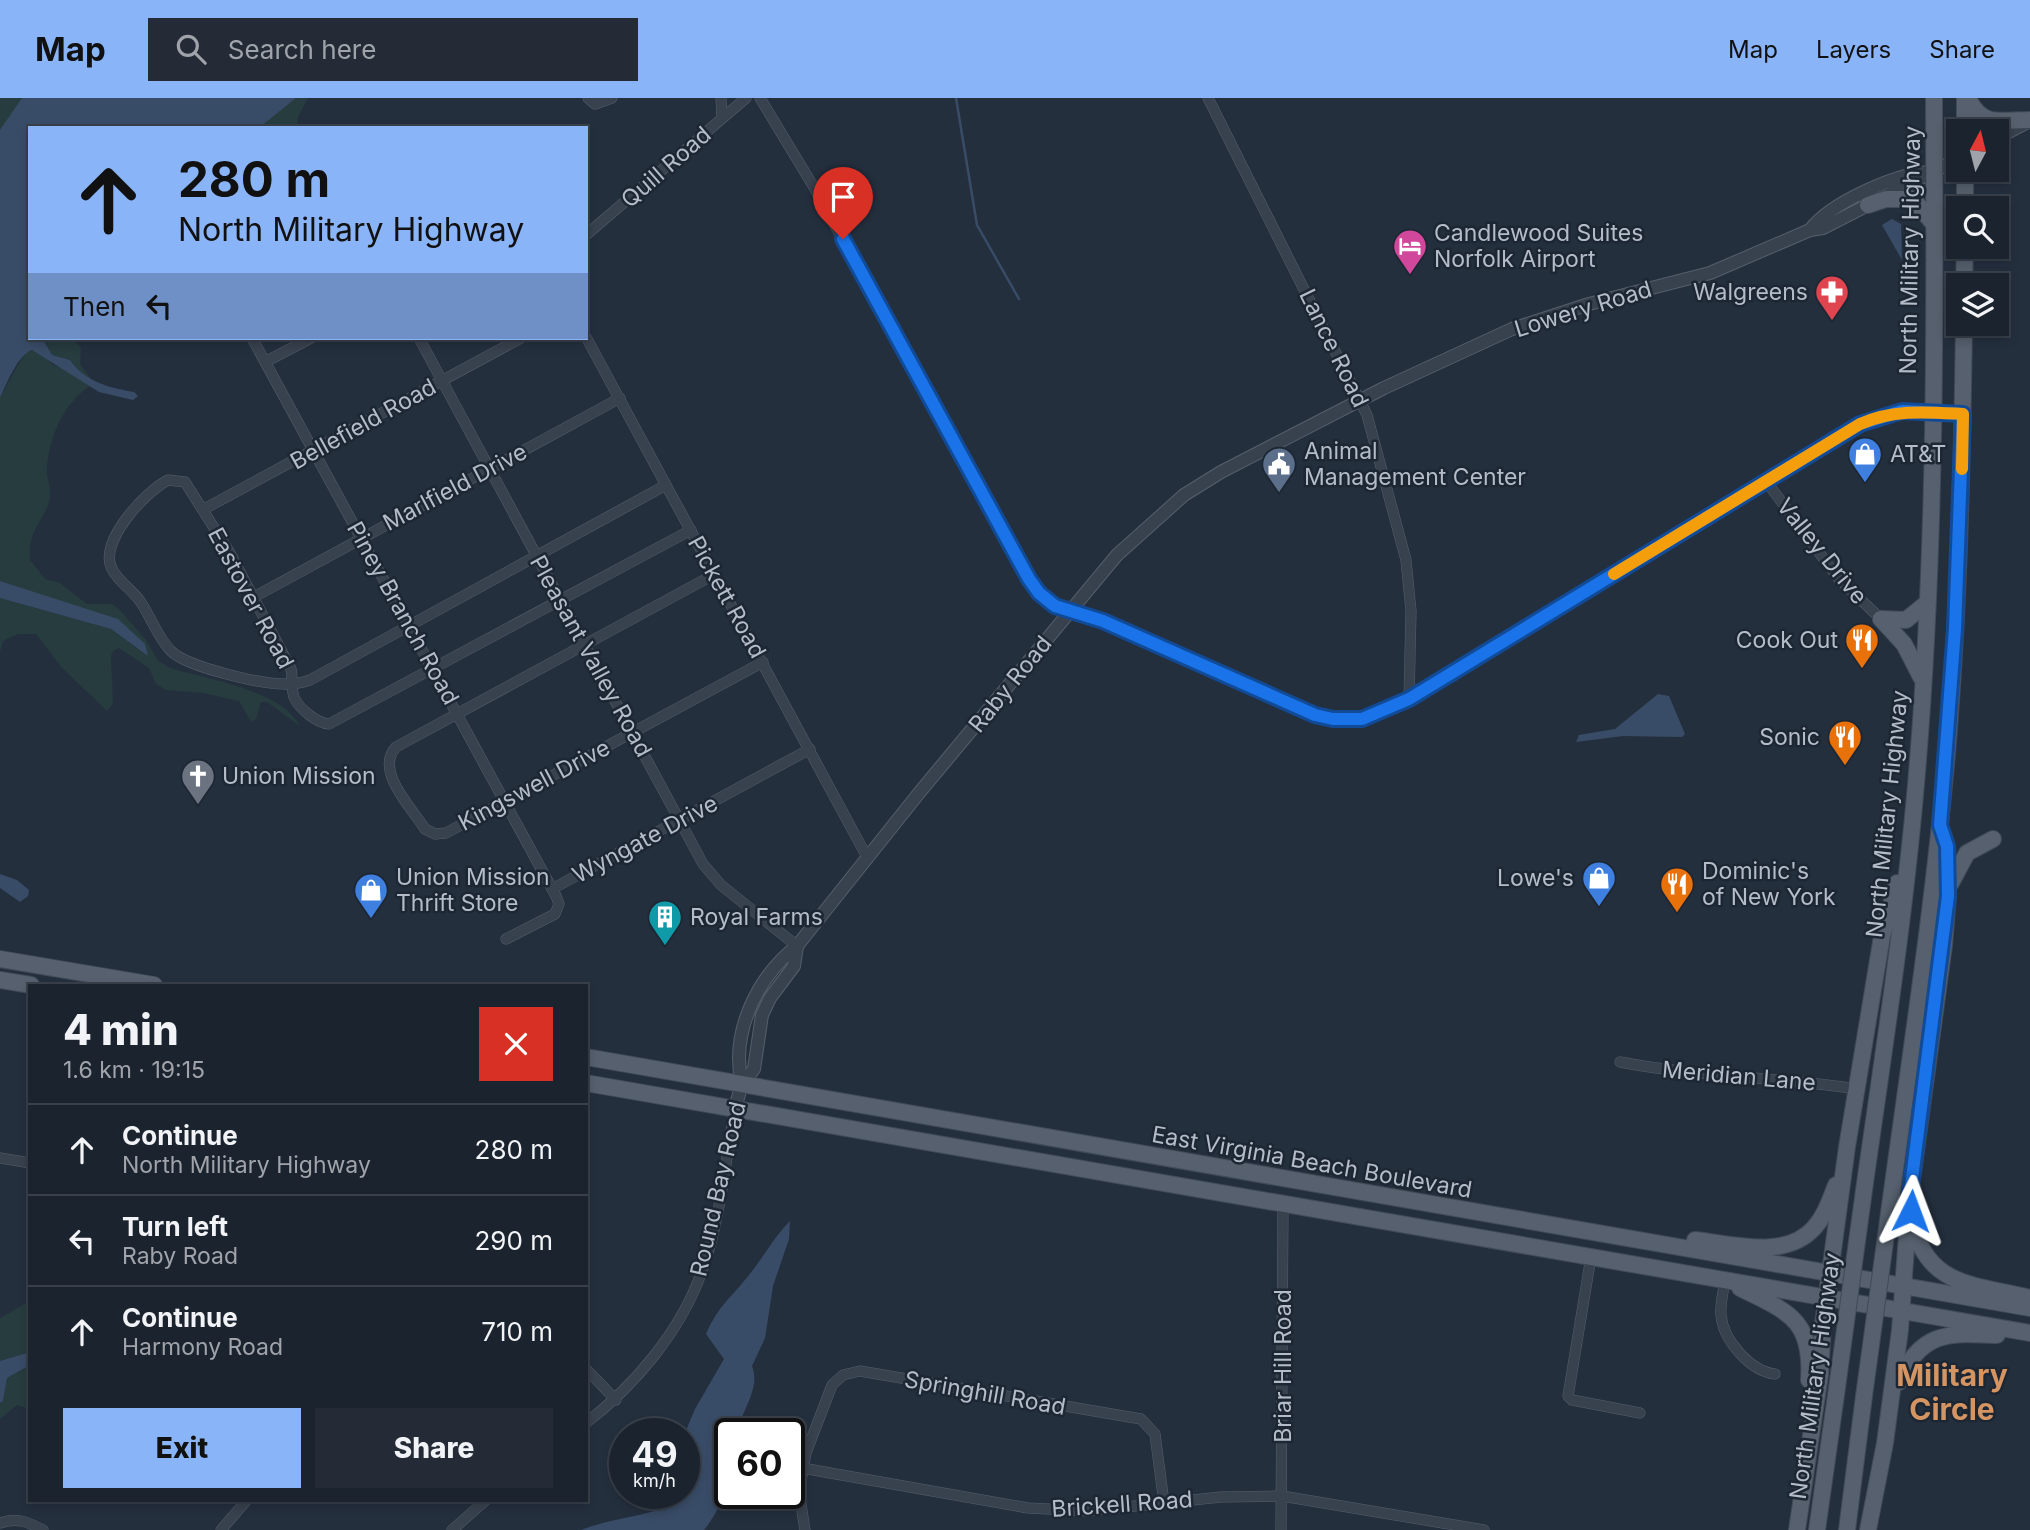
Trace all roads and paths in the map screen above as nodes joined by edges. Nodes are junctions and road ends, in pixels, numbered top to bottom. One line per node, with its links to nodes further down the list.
1 (587, 98): 2 (street)
2 (612, 98)
3 (721, 98): 9 (street)
4 (746, 98): 9 (street, Quill Road)
5 (760, 98): 43 (street)
6 (1208, 98): 28 (street, Lance Road)
7 (1934, 98): 14 (main road, North Military Highway)
8 (1966, 98): 10 (main road); 11 (main road)
9 (722, 117): 18 (street, Quill Road)
10 (1965, 119)
11 (2030, 120): 12 (street)
12 (2009, 131)
13 (1946, 165): 14 (street, Lowery Road)
14 (1935, 171): 15 (street, Lowery Road); 16 (main road, North Military Highway); 17 (street, Lowery Road)
15 (1868, 205): 16 (main road); 17 (street, Lowery Road)
16 (1934, 225): 29 (main road, North Military Highway)
17 (1810, 230): 28 (street, Lowery Road)
18 (588, 233)
19 (1964, 336): 30 (main road)
20 (254, 340): 25 (street, Piney Branch Road)
21 (307, 340): 25 (street)
22 (420, 340): 26 (street, Pleasant Valley Road)
23 (517, 340): 26 (street, Bellefield Road)
24 (588, 340): 27 (street, Pickett Road)
25 (265, 362): 31 (street, Piney Branch Road)
26 (442, 381): 31 (street, Bellefield Road); 32 (street, Pleasant Valley Road)
27 (620, 398): 32 (street, Marlfield Drive); 34 (street, Pickett Road)
28 (1360, 400): 43 (street, Lowery Road); 51 (street, Lance Road)
29 (1931, 412): 30 (street); 33 (street); 42 (main road, North Military Highway)
30 (1963, 414): 57 (main road)
31 (313, 450): 35 (street, Bellefield Road); 37 (street, Piney Branch Road)
32 (489, 469): 37 (street, Marlfield Drive); 38 (street, Pleasant Valley Road)
33 (1766, 481): 44 (street, Valley Drive); 51 (street)
34 (666, 485): 36 (street, Pickett Road); 38 (street)
35 (204, 509): 40 (street, Eastover Road); 50 (street, Eastover Road)
36 (691, 530): 39 (street, Pickett Road); 41 (street)
37 (361, 538): 40 (street, Marlfield Drive); 45 (street, Piney Branch Road)
38 (537, 557): 41 (street, Pleasant Valley Road); 45 (street)
39 (715, 574): 46 (street); 47 (street, Pickett Road)
40 (254, 597): 50 (street, Eastover Road)
41 (561, 601): 46 (street, Pleasant Valley Road); 48 (street)
42 (1927, 603): 44 (main road); 49 (main road, North Military Highway)
43 (1070, 611): 51 (street); 60 (street, Raby Road)
44 (1881, 619): 49 (main road)
45 (409, 626): 48 (street, Piney Branch Road); 50 (street)
46 (585, 644): 52 (street); 53 (street, Pleasant Valley Road)
47 (763, 662): 53 (street, Kingswell Drive); 54 (street, Pickett Road)
48 (433, 670): 50 (street, Eastover Road); 52 (street, Piney Branch Road)
49 (1923, 683): 58 (main road, North Military Highway)
50 (293, 684)
51 (1409, 699)
52 (457, 713): 55 (street, Piney Branch Road); 55 (street, Kingswell Drive)
53 (634, 732): 55 (street, Kingswell Drive); 56 (street, Pleasant Valley Road)
54 (810, 749): 56 (street, Wyngate Drive); 60 (street, Pickett Road)
55 (503, 802): 61 (street, Piney Branch Road)
56 (680, 820): 61 (street, Wyngate Drive); 64 (street, Pleasant Valley Road)
57 (1940, 825): 62 (main road); 113 (main road, bridge)
58 (1912, 830): 73 (main road); 112 (main road, North Military Highway, bridge)
59 (1993, 839): 62 (main road)
60 (867, 857): 64 (street, Raby Road)
61 (552, 889): 63 (street, Wyngate Drive)
62 (1948, 896): 78 (main road)
63 (506, 939)
64 (797, 946): 72 (street, Raby Road)
65 (0, 959): 67 (main road)
66 (0, 980): 68 (main road)
67 (148, 984)
68 (28, 985)
69 (588, 1057): 72 (main road, East Virginia Beach Boulevard)
70 (1620, 1062): 73 (street, Meridian Lane)
71 (588, 1083): 74 (main road, East Virginia Beach Boulevard)
72 (742, 1084): 74 (street, Round Bay Road); 80 (main road, East Virginia Beach Boulevard)
73 (1857, 1089): 77 (main road)
74 (735, 1108): 79 (main road, East Virginia Beach Boulevard); 92 (street, Round Bay Road)
75 (0, 1158): 76 (street)
76 (28, 1163)
77 (1844, 1167): 80 (main road); 82 (main road)
78 (1910, 1194): 84 (main road); 86 (main road)
79 (1283, 1202): 81 (main road, East Virginia Beach Boulevard); 99 (street, Briar Hill Road)
80 (1636, 1240): 82 (main road, East Virginia Beach Boulevard)
81 (1591, 1257): 83 (main road, East Virginia Beach Boulevard); 94 (street)
82 (1830, 1274): 84 (main road, East Virginia Beach Boulevard); 85 (main road)
83 (1725, 1281): 85 (main road, East Virginia Beach Boulevard); 91 (street); 98 (main road)
84 (1903, 1286): 87 (main road, East Virginia Beach Boulevard); 88 (main road)
85 (1827, 1297): 88 (main road, East Virginia Beach Boulevard); 98 (main road)
86 (2030, 1298)
87 (2030, 1308)
88 (1902, 1310): 89 (main road, East Virginia Beach Boulevard); 93 (main road)
89 (2030, 1335): 93 (main road)
90 (588, 1371): 92 (street)
91 (1775, 1374)
92 (615, 1400): 95 (street, Round Bay Road)
93 (1890, 1404): 114 (main road)
94 (1640, 1413)
95 (588, 1421)
96 (805, 1460): 102 (street, Springhill Road)
97 (805, 1469): 102 (street, Brickell Road)
98 (1801, 1495): 111 (main road)
99 (1282, 1496): 102 (street, Brickell Road); 109 (street, Briar Hill Road); 110 (street, Brickell Road)
100 (245, 1502): 106 (street)
101 (484, 1502): 107 (street)
102 (1164, 1503)
103 (800, 1509): 108 (street, Springhill Road)
104 (0, 1523): 105 (street)
105 (43, 1530)
106 (221, 1530)
107 (452, 1530)
108 (805, 1530)
109 (1281, 1530)
110 (1484, 1530)
111 (1797, 1530)
112 (1817, 1530)
113 (1847, 1530)
114 (1868, 1530)

